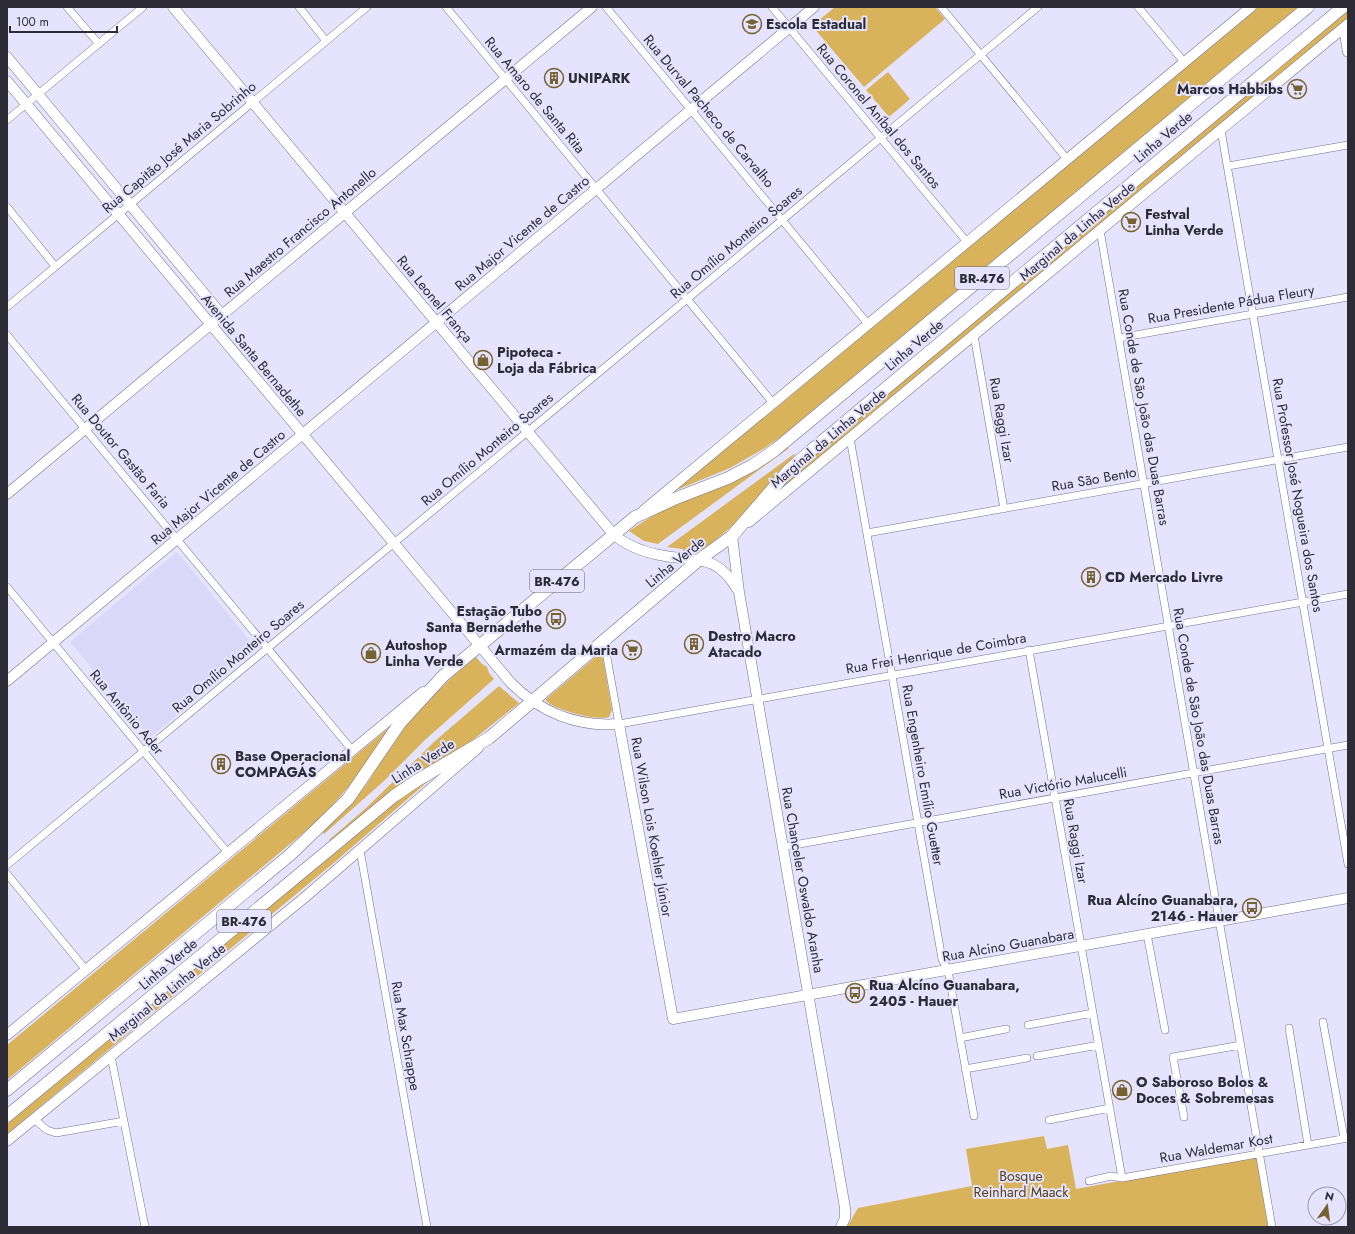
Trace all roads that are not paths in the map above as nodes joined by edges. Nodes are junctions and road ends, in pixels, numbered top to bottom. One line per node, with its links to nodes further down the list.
1 (67, 7): 20 (street)
2 (144, 7): 20 (street)
3 (174, 7): 28 (main road, Rua Leonel França)
4 (299, 7): 19 (street)
5 (367, 7): 19 (street, Rua Capitão José Maria Sobrinho)
6 (446, 7): 25 (street, Rua Amaro de Santa Rita)
7 (592, 7): 25 (main road, Rua Maestro Francisco Antonello)
8 (606, 7): 30 (street, Rua Durval Pacheco de Carvalho)
9 (772, 7): 18 (street, Rua Coronel Aníbal dos Santos)
10 (814, 7): 18 (main road, Rua Major Vicente de Castro)
11 (941, 7): 22 (street)
12 (1038, 7): 22 (street, Rua Omílio Monteiro Soares)
13 (1138, 7): 24 (street)
14 (1251, 7): 24 (main road)
15 (1308, 7): 67 (highway, Linha Verde / BR-476)
16 (1343, 7): 70 (highway, Linha Verde / BR-476)
17 (1346, 26): 21 (main road); 32 (main road, Marginal da Linha Verde)
18 (790, 28): 30 (main road, Rua Major Vicente de Castro); 33 (street, Rua Coronel Aníbal dos Santos)
19 (326, 41): 28 (street, Rua Capitão José Maria Sobrinho)
20 (99, 44): 27 (street)
21 (1348, 52)
22 (980, 55): 33 (street, Rua Omílio Monteiro Soares); 35 (street)
23 (7, 57): 27 (main road, Avenida Santa Bernadethe)
24 (1184, 62): 35 (main road)
25 (506, 79): 37 (street, Rua Amaro de Santa Rita); 40 (main road, Rua Maestro Francisco Antonello)
26 (7, 81): 29 (main road, Avenida Santa Bernadethe)
27 (38, 94): 29 (street); 38 (main road, Avenida Santa Bernadethe)
28 (253, 102): 38 (street, Rua Capitão José Maria Sobrinho); 40 (main road, Rua Leonel França)
29 (26, 104): 31 (street); 41 (main road, Avenida Santa Bernadethe)
30 (691, 110): 37 (main road, Rua Major Vicente de Castro); 42 (street, Rua Durval Pacheco de Carvalho)
31 (7, 120)
32 (1221, 130): 36 (street, Rua Professor José Nogueira dos Santos); 43 (main road, Marginal da Linha Verde)
33 (881, 138): 42 (street, Rua Omílio Monteiro Soares); 44 (street, Rua Coronel Aníbal dos Santos)
34 (1348, 144): 36 (street)
35 (1067, 160): 44 (main road)
36 (1228, 166): 49 (street, Rua Professor José Nogueira dos Santos)
37 (596, 189): 47 (street, Rua Amaro de Santa Rita); 51 (main road, Rua Major Vicente de Castro)
38 (130, 204): 41 (street, Rua Capitão José Maria Sobrinho); 50 (main road, Avenida Santa Bernadethe)
39 (7, 208): 45 (street)
40 (345, 212): 50 (main road, Rua Maestro Francisco Antonello); 51 (main road, Rua Leonel França)
41 (118, 214): 45 (street, Rua Capitão José Maria Sobrinho); 53 (main road, Avenida Santa Bernadethe)
42 (782, 220): 47 (street, Rua Omílio Monteiro Soares); 52 (street, Rua Durval Pacheco de Carvalho)
43 (1100, 230): 55 (main road, Marginal da Linha Verde); 56 (street, Rua Conde de São João das Duas Barras)
44 (966, 242): 52 (main road)
45 (55, 266): 48 (street, Rua Capitão José Maria Sobrinho)
46 (1348, 297): 49 (street, Rua Presidente Pádua Fleury)
47 (687, 299): 57 (street, Rua Amaro de Santa Rita); 59 (street, Rua Omílio Monteiro Soares)
48 (7, 307)
49 (1253, 314): 56 (street, Rua Presidente Pádua Fleury); 63 (street, Rua Professor José Nogueira dos Santos)
50 (222, 315): 53 (main road, Rua Maestro Francisco Antonello)
51 (437, 322): 59 (main road, Rua Leonel França); 60 (main road, Rua Major Vicente de Castro)
52 (868, 324): 57 (main road)
53 (211, 325): 58 (main road, Rua Maestro Francisco Antonello); 60 (main road, Avenida Santa Bernadethe)
54 (7, 335): 58 (street, Rua Doutor Gastão Faria)
55 (974, 335): 61 (main road, Marginal da Linha Verde); 66 (street, Rua Raggi Izar)
56 (1119, 338): 64 (street, Rua Conde de São João das Duas Barras)
57 (773, 403): 67 (main road)
58 (85, 429): 65 (main road, Rua Maestro Francisco Antonello); 71 (street, Rua Doutor Gastão Faria)
59 (528, 432): 69 (main road, Rua Leonel França); 72 (street, Rua Omílio Monteiro Soares)
60 (302, 434): 71 (main road, Rua Major Vicente de Castro); 72 (main road, Avenida Santa Bernadethe)
61 (850, 438): 68 (street, Rua Engenheiro Emílio Guetter); 70 (main road, Marginal da Linha Verde)
62 (1348, 447): 63 (street, Rua São Bento)
63 (1278, 459): 64 (street, Rua São Bento); 77 (street, Rua Professor José Nogueira dos Santos)
64 (1144, 484): 66 (street, Rua São Bento); 78 (street, Rua Conde de São João das Duas Barras)
65 (7, 494)
66 (1004, 509): 68 (street, Rua São Bento)
67 (635, 517): 69 (highway, Linha Verde / BR-476)
68 (867, 533): 84 (street, Rua Engenheiro Emílio Guetter)
69 (614, 535): 73 (main road, Rua Leonel França); 81 (highway, Linha Verde / BR-476)
70 (732, 536): 73 (highway, Linha Verde / BR-476); 75 (main road, Rua Chanceler Oswaldo Aranha)
71 (177, 539): 80 (main road, Rua Major Vicente de Castro); 82 (street, Rua Doutor Gastão Faria)
72 (393, 544): 81 (main road, Avenida Santa Bernadethe); 82 (street, Rua Omílio Monteiro Soares)
73 (700, 559): 75 (main road, Rua Leonel França); 79 (highway, Linha Verde / BR-476)
74 (7, 587): 80 (street, Rua Antônio Ader)
75 (739, 592): 87 (main road, Rua Chanceler Oswaldo Aranha)
76 (1348, 594): 77 (street, Rua Frei Henrique de Coimbra)
77 (1303, 602): 78 (street, Rua Frei Henrique de Coimbra); 92 (street, Rua Professor José Nogueira dos Santos)
78 (1168, 626): 83 (street, Rua Frei Henrique de Coimbra); 95 (street, Rua Conde de São João das Duas Barras)
79 (604, 640): 88 (highway, Linha Verde / BR-476); 89 (street, Rua Wilson Lois Koehler Júnior)
80 (53, 642): 86 (main road, Rua Major Vicente de Castro); 94 (street, Rua Antônio Ader)
81 (479, 646): 85 (highway, Linha Verde / BR-476); 88 (main road, Avenida Santa Bernadethe)
82 (267, 648): 93 (street, Rua Doutor Gastão Faria); 94 (street, Rua Omílio Monteiro Soares)
83 (1029, 650): 84 (street, Rua Frei Henrique de Coimbra); 96 (street, Rua Raggi Izar)
84 (892, 675): 87 (street, Rua Frei Henrique de Coimbra); 97 (street, Rua Engenheiro Emílio Guetter)
85 (443, 676): 93 (main road); 126 (highway, Linha Verde / BR-476)
86 (7, 680)
87 (758, 699): 89 (street, Rua Frei Henrique de Coimbra); 98 (main road, Rua Chanceler Oswaldo Aranha)
88 (532, 702): 89 (main road, Rua Frei Henrique de Coimbra); 90 (highway, Linha Verde / BR-476)
89 (619, 724): 112 (main road, Rua Wilson Lois Koehler Júnior)
90 (489, 738): 99 (main road, Marginal da Linha Verde); 128 (highway, Linha Verde / BR-476)
91 (1348, 745): 92 (street, Rua Victório Malucelli)
92 (1328, 749): 95 (street, Rua Victório Malucelli); 101 (street, Rua Professor José Nogueira dos Santos)
93 (352, 750): 100 (main road)
94 (143, 752): 100 (street, Rua Antônio Ader); 102 (street, Rua Omílio Monteiro Soares)
95 (1194, 773): 96 (street, Rua Victório Malucelli); 105 (street, Rua Conde de São João das Duas Barras)
96 (1055, 798): 97 (street, Rua Victório Malucelli); 107 (street, Rua Raggi Izar)
97 (918, 823): 98 (street, Rua Victório Malucelli); 109 (street, Rua Engenheiro Emílio Guetter)
98 (783, 847): 110 (main road, Rua Chanceler Oswaldo Aranha)
99 (360, 850): 122 (main road, Marginal da Linha Verde); 141 (street, Rua Max Schrappe)
100 (228, 853): 108 (main road)
101 (1348, 864)
102 (7, 865)
103 (7, 874): 108 (street)
104 (1348, 898): 105 (main road, Rua Alcino Guanabara)
105 (1220, 921): 106 (main road, Rua Alcino Guanabara); 121 (street, Rua Conde de São João das Duas Barras)
106 (1147, 934): 107 (main road, Rua Alcino Guanabara); 117 (street)
107 (1081, 946): 109 (main road, Rua Alcino Guanabara); 111 (street, Rua Raggi Izar)
108 (86, 970): 118 (main road)
109 (948, 970): 110 (main road, Rua Alcino Guanabara); 119 (street, Rua Engenheiro Emílio Guetter)
110 (808, 995): 112 (main road, Rua Alcino Guanabara); 142 (main road, Rua Chanceler Oswaldo Aranha)
111 (1093, 1013): 114 (street); 120 (street, Rua Raggi Izar)
112 (673, 1019)
113 (1323, 1022): 134 (street)
114 (1028, 1025)
115 (1289, 1028): 136 (street)
116 (1006, 1029): 119 (street)
117 (1165, 1030)
118 (7, 1035)
119 (960, 1038): 125 (street, Rua Engenheiro Emílio Guetter)
120 (1098, 1045): 123 (street); 127 (street, Rua Raggi Izar)
121 (1241, 1045): 130 (street); 137 (street, Rua Conde de São João das Duas Barras)
122 (111, 1056): 131 (main road, Marginal da Linha Verde); 133 (street)
123 (1037, 1056)
124 (1027, 1058): 125 (street)
125 (965, 1069): 129 (street, Rua Engenheiro Emílio Guetter)
126 (7, 1090)
127 (1110, 1108): 132 (street); 138 (street, Rua Raggi Izar)
128 (7, 1116)
129 (974, 1116)
130 (1184, 1117)
131 (34, 1119): 133 (street); 135 (main road, Marginal da Linha Verde)
132 (1049, 1120)
133 (124, 1121): 140 (street)
134 (1346, 1138): 136 (street, Rua Waldemar Kost)
135 (7, 1141)
136 (1308, 1145): 137 (street, Rua Waldemar Kost)
137 (1260, 1153): 138 (street, Rua Waldemar Kost); 143 (street, Rua Conde de São João das Duas Barras)
138 (1122, 1178): 139 (street, Rua Waldemar Kost)
139 (1089, 1181)
140 (144, 1227)
141 (427, 1227)
142 (842, 1227)
143 (1272, 1227)

